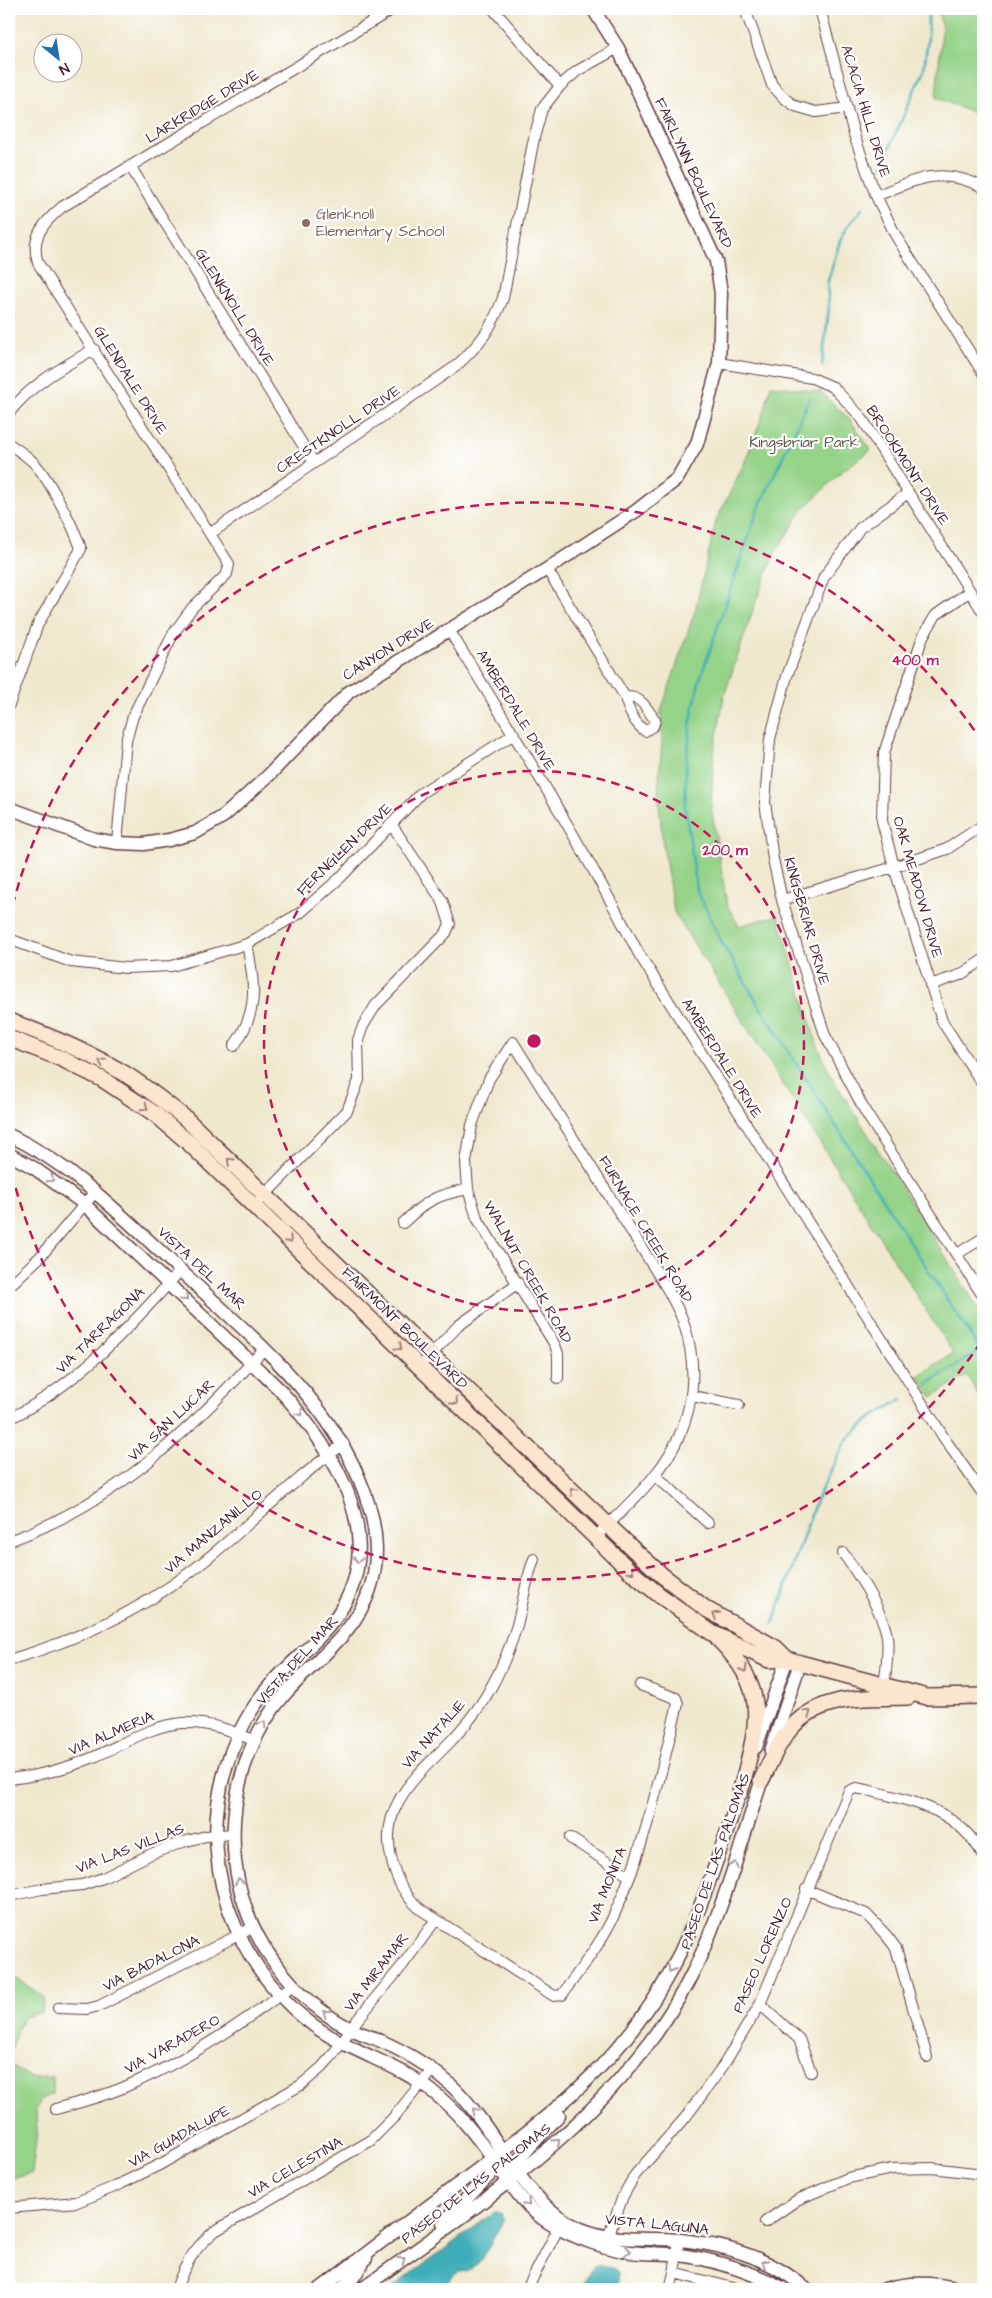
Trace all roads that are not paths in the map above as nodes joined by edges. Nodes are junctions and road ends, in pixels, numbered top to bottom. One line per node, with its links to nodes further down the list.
1 (393, 9): 9 (street, LARKRIDGE DRIVE)
2 (493, 9): 7 (street)
3 (593, 9): 6 (street, FAIRLYNN BOULEVARD)
4 (745, 9): 8 (street)
5 (820, 9): 8 (street, ACACIA HILL DRIVE)
6 (618, 48): 7 (street, CRESTKNOLL DRIVE); 14 (street, FAIRLYNN BOULEVARD)
7 (560, 86): 18 (street, CRESTKNOLL DRIVE)
8 (847, 108): 11 (street, ACACIA HILL DRIVE)
9 (130, 166): 12 (street, LARKRIDGE DRIVE); 18 (street, GLENKNOLL DRIVE)
10 (983, 187): 11 (street)
11 (876, 196): 15 (street, ACACIA HILL DRIVE)
12 (36, 240): 13 (street, GLENDALE DRIVE)
13 (94, 349): 16 (street); 20 (street, GLENDALE DRIVE)
14 (718, 363): 19 (street, BROOKMONT DRIVE); 21 (street, CANYON DRIVE)
15 (983, 373)
16 (9, 413)
17 (9, 444): 25 (street)
18 (314, 464): 20 (street, CRESTKNOLL DRIVE)
19 (908, 493): 22 (street, BROOKMONT DRIVE); 34 (street, KINGSBRIAR DRIVE)
20 (211, 534): 32 (street)
21 (547, 569): 24 (street, CANYON DRIVE); 26 (street)
22 (970, 591): 23 (street, BROOKMONT DRIVE); 33 (street, OAK MEADOW DRIVE)
23 (983, 612)
24 (449, 630): 28 (street, AMBERDALE DRIVE); 32 (street, CANYON DRIVE)
25 (11, 691): 27 (street)
26 (625, 697)
27 (9, 705)
28 (514, 734): 30 (street, FERNGLEN DRIVE); 70 (street, AMBERDALE DRIVE)
29 (9, 808): 32 (street, CANYON DRIVE)
30 (392, 825): 36 (street, FERNGLEN DRIVE); 48 (street)
31 (983, 825): 33 (street)
32 (117, 843)
33 (894, 868): 34 (street); 38 (street, OAK MEADOW DRIVE)
34 (782, 900): 53 (street, KINGSBRIAR DRIVE)
35 (9, 939): 36 (street, FERNGLEN DRIVE)
36 (247, 944): 42 (street)
37 (983, 960): 38 (street)
38 (930, 985): 43 (street, OAK MEADOW DRIVE)
39 (9, 1021): 48 (main road, FAIRMONT BOULEVARD, one-way to 39)
40 (9, 1038): 50 (main road, FAIRMONT BOULEVARD, one-way to 50)
41 (513, 1042): 46 (street, WALNUT CREEK ROAD); 64 (street, FURNACE CREEK ROAD)
42 (234, 1046)
43 (983, 1085)
44 (9, 1134): 47 (street, VISTA DEL MAR)
45 (9, 1154): 49 (street, VISTA DEL MAR, one-way to 49)
46 (468, 1189): 51 (street); 56 (street, WALNUT CREEK ROAD)
47 (95, 1192): 49 (street); 54 (street, VISTA DEL MAR)
48 (266, 1194): 50 (street); 60 (main road, FAIRMONT BOULEVARD)
49 (84, 1204): 55 (street, VISTA DEL MAR); 57 (street)
50 (254, 1206): 62 (main road, FAIRMONT BOULEVARD, one-way to 62)
51 (403, 1223)
52 (983, 1238): 53 (street)
53 (957, 1254): 58 (street, KINGSBRIAR DRIVE)
54 (180, 1271): 55 (street, VIA TARRAGONA); 59 (street, VISTA DEL MAR)
55 (169, 1283): 61 (street, VISTA DEL MAR, one-way to 61); 66 (street, VIA TARRAGONA)
56 (518, 1283): 60 (street); 63 (street, WALNUT CREEK ROAD)
57 (9, 1286)
58 (983, 1296)
59 (264, 1349): 61 (street, VIA SAN LUCAR); 67 (street, VISTA DEL MAR)
60 (432, 1354): 62 (street); 72 (main road, FAIRMONT BOULEVARD, one-way to 60)
61 (252, 1363): 68 (street, VISTA DEL MAR, one-way to 68); 74 (street, VIA SAN LUCAR)
62 (420, 1368): 73 (main road, FAIRMONT BOULEVARD, one-way to 73)
63 (558, 1378)
64 (692, 1396): 65 (street); 69 (street, FURNACE CREEK ROAD)
65 (739, 1405)
66 (9, 1419)
67 (344, 1444): 68 (street, VIA MANZANILLO); 85 (street, VISTA DEL MAR, one-way to 67)
68 (330, 1454): 78 (street, VIA MANZANILLO); 84 (street, VISTA DEL MAR, one-way to 84)
69 (655, 1475): 71 (street); 72 (street, FURNACE CREEK ROAD)
70 (983, 1494)
71 (708, 1523)
72 (608, 1524): 73 (street, FURNACE CREEK ROAD); 79 (main road, FAIRMONT BOULEVARD, one-way to 72)
73 (595, 1538): 77 (main road, FAIRMONT BOULEVARD, one-way to 77)
74 (9, 1541)
75 (843, 1553): 81 (street)
76 (534, 1558): 96 (street, VIA NATALIE)
77 (712, 1633): 79 (main road, FAIRMONT BOULEVARD); 88 (main road, one-way to 88)
78 (9, 1660)
79 (794, 1661): 81 (main road, FAIRMONT BOULEVARD); 87 (street, PASEO DE LAS PALOMAS); 88 (street, PASEO DE LAS PALOMAS)
80 (640, 1684): 93 (street, VIA MONITA)
81 (884, 1686): 83 (main road, FAIRMONT BOULEVARD)
82 (983, 1696): 83 (main road, FAIRMONT BOULEVARD)
83 (927, 1697): 87 (main road, one-way to 83)
84 (238, 1734): 85 (street, VIA ALMERIA); 86 (street, VIA ALMERIA); 90 (street, VISTA DEL MAR)
85 (253, 1740): 89 (street, VISTA DEL MAR)
86 (9, 1779)
87 (761, 1781): 111 (street, PASEO DE LAS PALOMAS, one-way to 87)
88 (740, 1793): 109 (street, PASEO DE LAS PALOMAS, one-way to 109)
89 (233, 1834): 90 (street, VIA LAS VILLAS); 97 (street, VISTA DEL MAR, one-way to 89)
90 (216, 1835): 95 (street, VIA LAS VILLAS); 98 (street, VISTA DEL MAR)
91 (570, 1838): 93 (street)
92 (983, 1855): 94 (street, PASEO LORENZO)
93 (629, 1876): 96 (street, VIA MONITA)
94 (806, 1889): 101 (street, PASEO LORENZO); 105 (street)
95 (9, 1896)
96 (435, 1921): 103 (street, VIA MIRAMAR)
97 (254, 1927): 98 (street, VIA BADALONA); 99 (street, VISTA DEL MAR)
98 (238, 1936): 100 (street, VISTA DEL MAR); 102 (street, VIA BADALONA)
99 (293, 1985): 100 (street, VIA VARADERO); 103 (street, VISTA DEL MAR, one-way to 99)
100 (280, 1995): 104 (street, VISTA DEL MAR); 110 (street, VIA VARADERO)
101 (760, 2004): 107 (street); 118 (street, PASEO LORENZO)
102 (58, 2008)
103 (352, 2030): 104 (street, VIA MIRAMAR); 106 (street, VISTA DEL MAR)
104 (342, 2043): 108 (street, VISTA DEL MAR); 113 (street, VIA GUADALUPE)
105 (927, 2057)
106 (432, 2070): 108 (street, VIA CELESTINA); 111 (street, VISTA DEL MAR, one-way to 106)
107 (811, 2072)
108 (421, 2083): 111 (street); 122 (street, VIA CELESTINA)
109 (566, 2102): 111 (street, PASEO DE LAS PALOMAS); 111 (street, PASEO DE LAS PALOMAS)
110 (56, 2109)
111 (506, 2165): 115 (street, VISTA LAGUNA); 116 (street, PASEO DE LAS PALOMAS); 116 (street); 119 (street, PASEO DE LAS PALOMAS)
112 (983, 2174): 114 (street)
113 (9, 2208)
114 (765, 2222)
115 (561, 2224): 118 (street, VISTA LAGUNA); 126 (street)
116 (439, 2232): 125 (street, PASEO DE LAS PALOMAS, one-way to 116)
117 (680, 2240): 118 (street, VISTA LAGUNA); 120 (street); 130 (street, VISTA LAGUNA, one-way to 117)
118 (607, 2242): 120 (street, VISTA LAGUNA, one-way to 120)
119 (373, 2247): 123 (street); 124 (street)
120 (678, 2254): 121 (street); 129 (street, VISTA LAGUNA)
121 (674, 2273): 127 (street); 128 (street)
122 (176, 2289)
123 (320, 2289)
124 (341, 2289)
125 (362, 2289)
126 (527, 2289)
127 (670, 2289)
128 (736, 2289)
129 (785, 2289)
130 (806, 2289)
131 (885, 2289): 132 (street)
132 (958, 2289)

